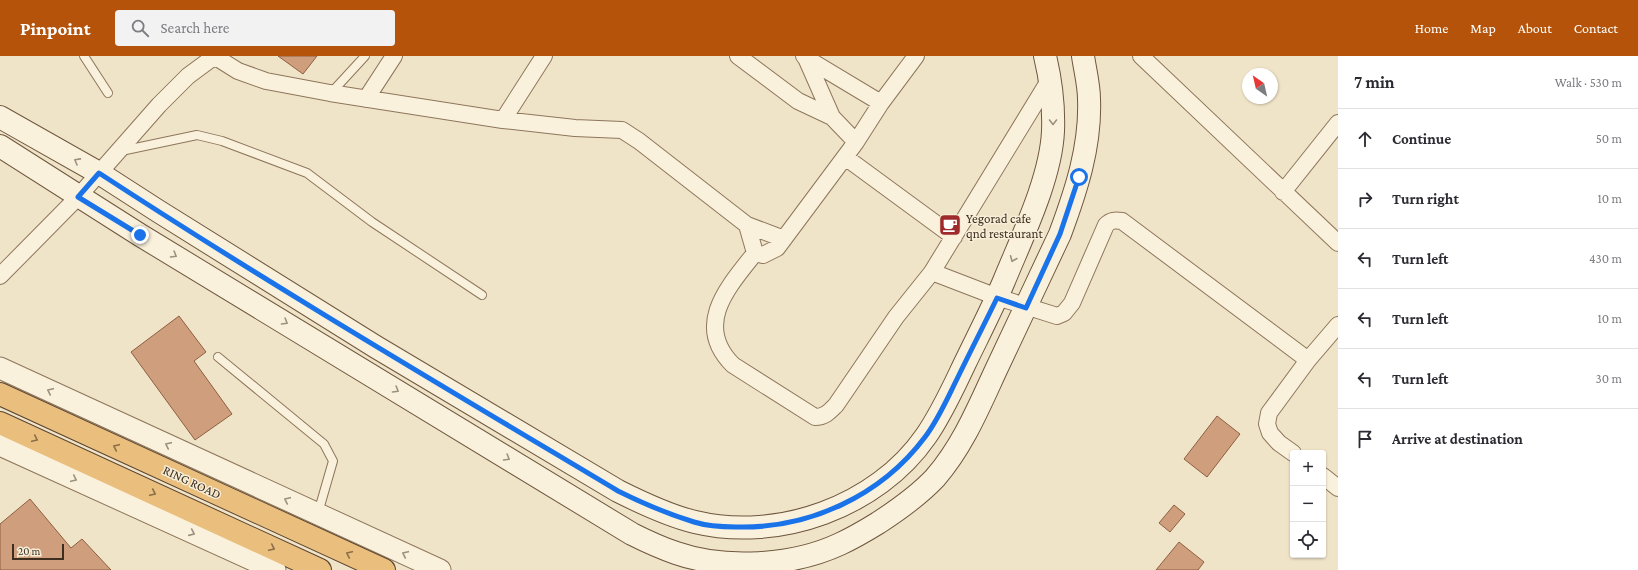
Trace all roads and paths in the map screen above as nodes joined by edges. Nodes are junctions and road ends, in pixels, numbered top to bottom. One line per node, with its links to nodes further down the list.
1 (84, 56): 13 (lane)
2 (214, 56): 14 (street); 23 (street)
3 (365, 56): 14 (lane)
4 (394, 56): 15 (street)
5 (544, 56): 19 (street)
6 (738, 56): 18 (street)
7 (916, 56): 16 (street)
8 (1045, 56): 12 (main road)
9 (1083, 56): 37 (main road)
10 (1141, 56): 26 (street)
11 (805, 57): 16 (street); 18 (street)
12 (1050, 79): 29 (street); 36 (main road, one-way to 36)
13 (108, 92)
14 (330, 94): 15 (street)
15 (366, 99): 19 (street)
16 (881, 103): 21 (street)
17 (1, 116): 25 (main road, one-way to 17)
18 (832, 117): 21 (street)
19 (503, 120): 28 (street)
20 (1338, 122): 26 (street)
21 (856, 142): 24 (street)
22 (0, 146): 27 (main road)
23 (118, 151): 25 (street); 35 (lane)
24 (845, 158): 29 (street); 30 (street)
25 (99, 173): 27 (street); 36 (main road)
26 (1283, 192): 31 (street)
27 (78, 197): 34 (street); 47 (main road, one-way to 47)
28 (747, 225): 30 (street); 32 (street)
29 (954, 237): 33 (street)
30 (784, 239): 32 (street)
31 (1338, 243)
32 (755, 253): 33 (street)
33 (932, 272): 36 (street)
34 (0, 276)
35 (482, 295)
36 (997, 298): 37 (street)
37 (1026, 308): 40 (street); 47 (main road)
38 (1338, 325): 40 (street)
39 (218, 357): 46 (lane)
40 (1308, 360): 45 (street)
41 (0, 368): 46 (street, one-way to 41)
42 (0, 394): 50 (highway, RING ROAD, one-way to 42)
43 (0, 422): 49 (highway, RING ROAD, one-way to 49)
44 (0, 445): 48 (street, one-way to 48)
45 (1290, 451)
46 (317, 514): 51 (street, one-way to 46)
47 (711, 565)
48 (275, 570)
49 (320, 570)
50 (384, 570)
51 (440, 570)

